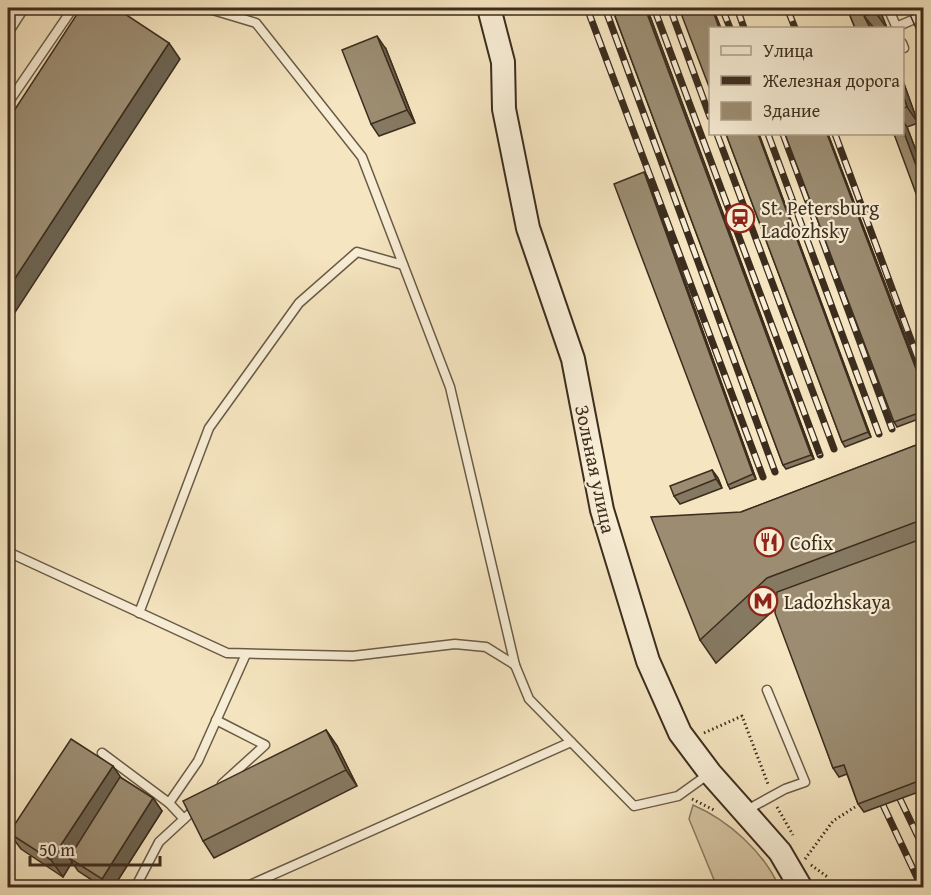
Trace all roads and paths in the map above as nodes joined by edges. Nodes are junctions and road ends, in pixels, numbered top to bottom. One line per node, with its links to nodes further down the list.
1 (24, 8): 9 (lane)
2 (73, 8): 11 (lane)
3 (206, 8): 13 (lane)
4 (489, 8): 23 (street, Зольная улица)
5 (888, 8): 7 (lane)
6 (924, 15): 8 (lane)
7 (896, 27)
8 (898, 27)
9 (8, 33)
10 (924, 90): 12 (path)
11 (8, 104)
12 (924, 139)
13 (403, 265): 15 (lane); 17 (lane)
14 (8, 552): 15 (lane)
15 (139, 613): 16 (lane)
16 (246, 654): 17 (lane); 19 (lane)
17 (515, 665): 21 (lane)
18 (767, 690): 25 (lane)
19 (216, 720): 24 (lane); 27 (lane)
20 (697, 726): 25 (path)
21 (571, 742): 23 (lane); 36 (lane)
22 (102, 753): 27 (lane)
23 (710, 773): 29 (street, Зольная улица)
24 (216, 790)
25 (772, 795): 29 (lane); 31 (path)
26 (208, 797): 30 (lane)
27 (169, 803): 30 (lane)
28 (855, 807): 32 (path)
29 (745, 811): 37 (street, Зольная улица)
30 (184, 819): 35 (lane)
31 (782, 820)
32 (804, 860)
33 (813, 866): 34 (path)
34 (829, 878)
35 (135, 888)
36 (243, 888)
37 (801, 888)

